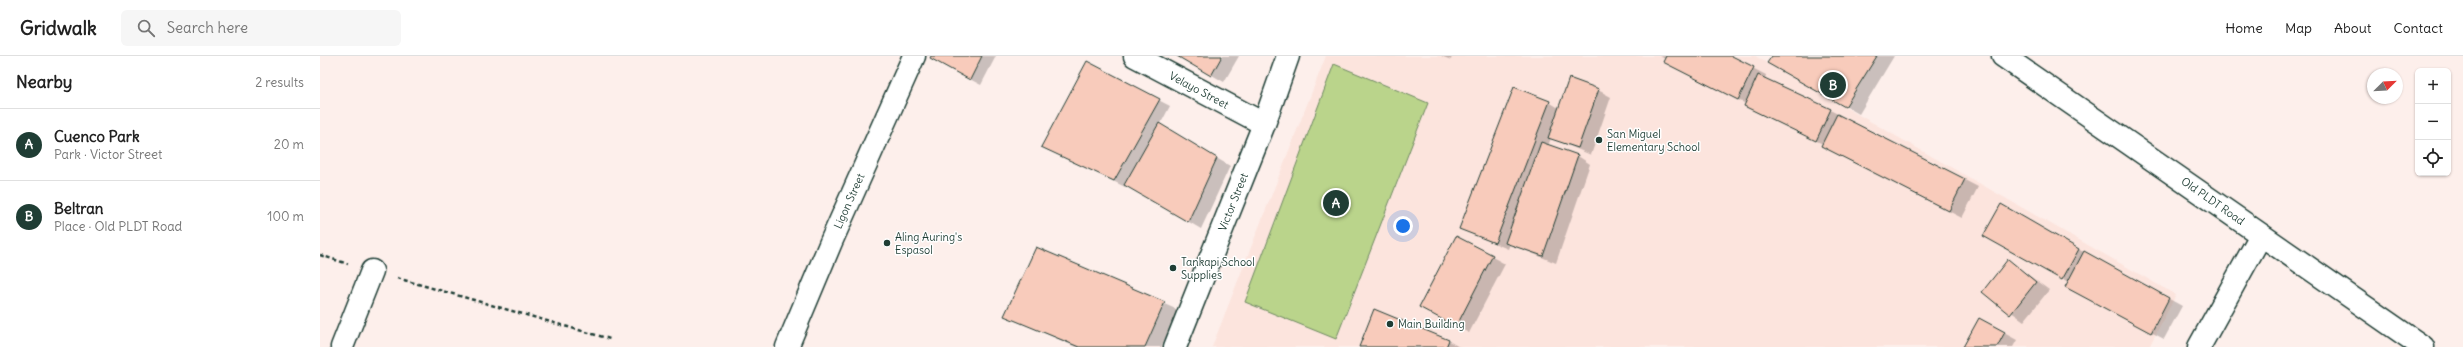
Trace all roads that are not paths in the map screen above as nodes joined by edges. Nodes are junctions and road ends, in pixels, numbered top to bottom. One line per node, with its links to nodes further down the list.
1 (914, 56): 9 (street, Ligon Street)
2 (1135, 56): 5 (street, Velayo Street)
3 (1288, 56): 5 (street, Victor Street)
4 (2003, 56): 6 (street, Old PLDT Road)
5 (1264, 124): 10 (street, Victor Street)
6 (2261, 235): 11 (street); 12 (street, Old PLDT Road)
7 (372, 272): 8 (street)
8 (342, 347)
9 (787, 347)
10 (1175, 347)
11 (2199, 347)
12 (2423, 347)

